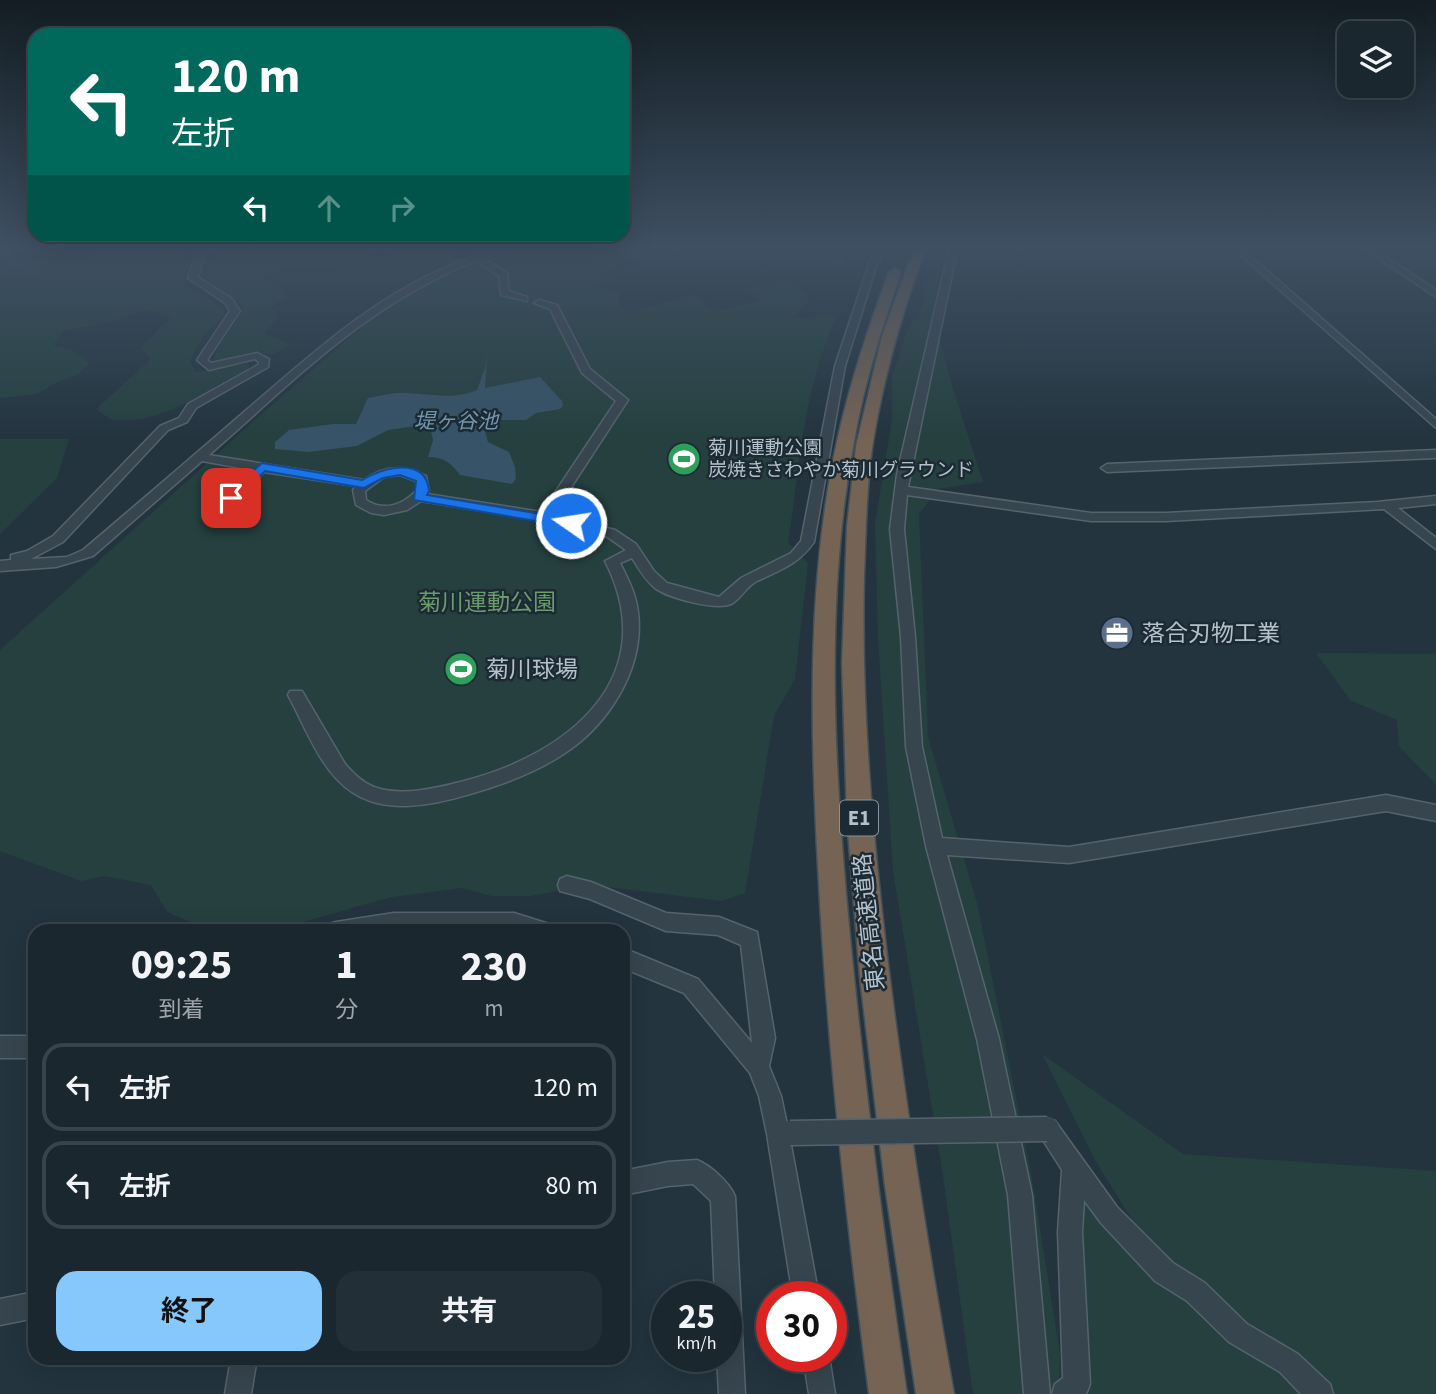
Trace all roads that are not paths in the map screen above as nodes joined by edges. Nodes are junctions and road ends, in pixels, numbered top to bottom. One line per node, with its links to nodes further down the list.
1 (234, 310): 23 (street)
2 (371, 310): 11 (street)
3 (556, 310): 20 (street)
4 (859, 310): 22 (street)
5 (881, 310): 46 (highway, 東名高速道路 / E1)
6 (897, 310): 47 (highway, 東名高速道路 / E1)
7 (939, 310): 15 (street)
8 (1306, 310): 9 (street)
9 (1436, 425)
10 (1436, 454): 13 (street)
11 (197, 457): 12 (street); 24 (street)
12 (262, 467): 14 (street); 17 (street)
13 (1107, 468)
14 (364, 484): 16 (street); 16 (street)
15 (902, 490): 19 (street); 27 (street)
16 (419, 497): 20 (street)
17 (231, 498)
18 (1436, 499): 19 (street)
19 (1387, 505): 21 (street)
20 (545, 517): 22 (street)
21 (1436, 545)
22 (635, 552): 25 (street)
23 (0, 561)
24 (0, 566)
25 (296, 695)
26 (1436, 813): 27 (street)
27 (935, 846): 48 (street)
28 (567, 885): 34 (street)
29 (392, 924): 30 (street)
30 (520, 924)
31 (630, 961): 34 (street)
32 (0, 1047): 33 (street)
33 (28, 1047)
34 (758, 1066): 35 (street)
35 (784, 1134): 36 (street, bridge); 38 (street)
36 (1074, 1170): 49 (street); 50 (street)
37 (630, 1182): 44 (street)
38 (804, 1281)
39 (28, 1306): 40 (street)
40 (0, 1312)
41 (243, 1365): 43 (street)
42 (819, 1372): 45 (street)
43 (238, 1394)
44 (732, 1394)
45 (822, 1394)
46 (888, 1394)
47 (934, 1394)
48 (1037, 1394)
49 (1065, 1394)
50 (1320, 1394)

